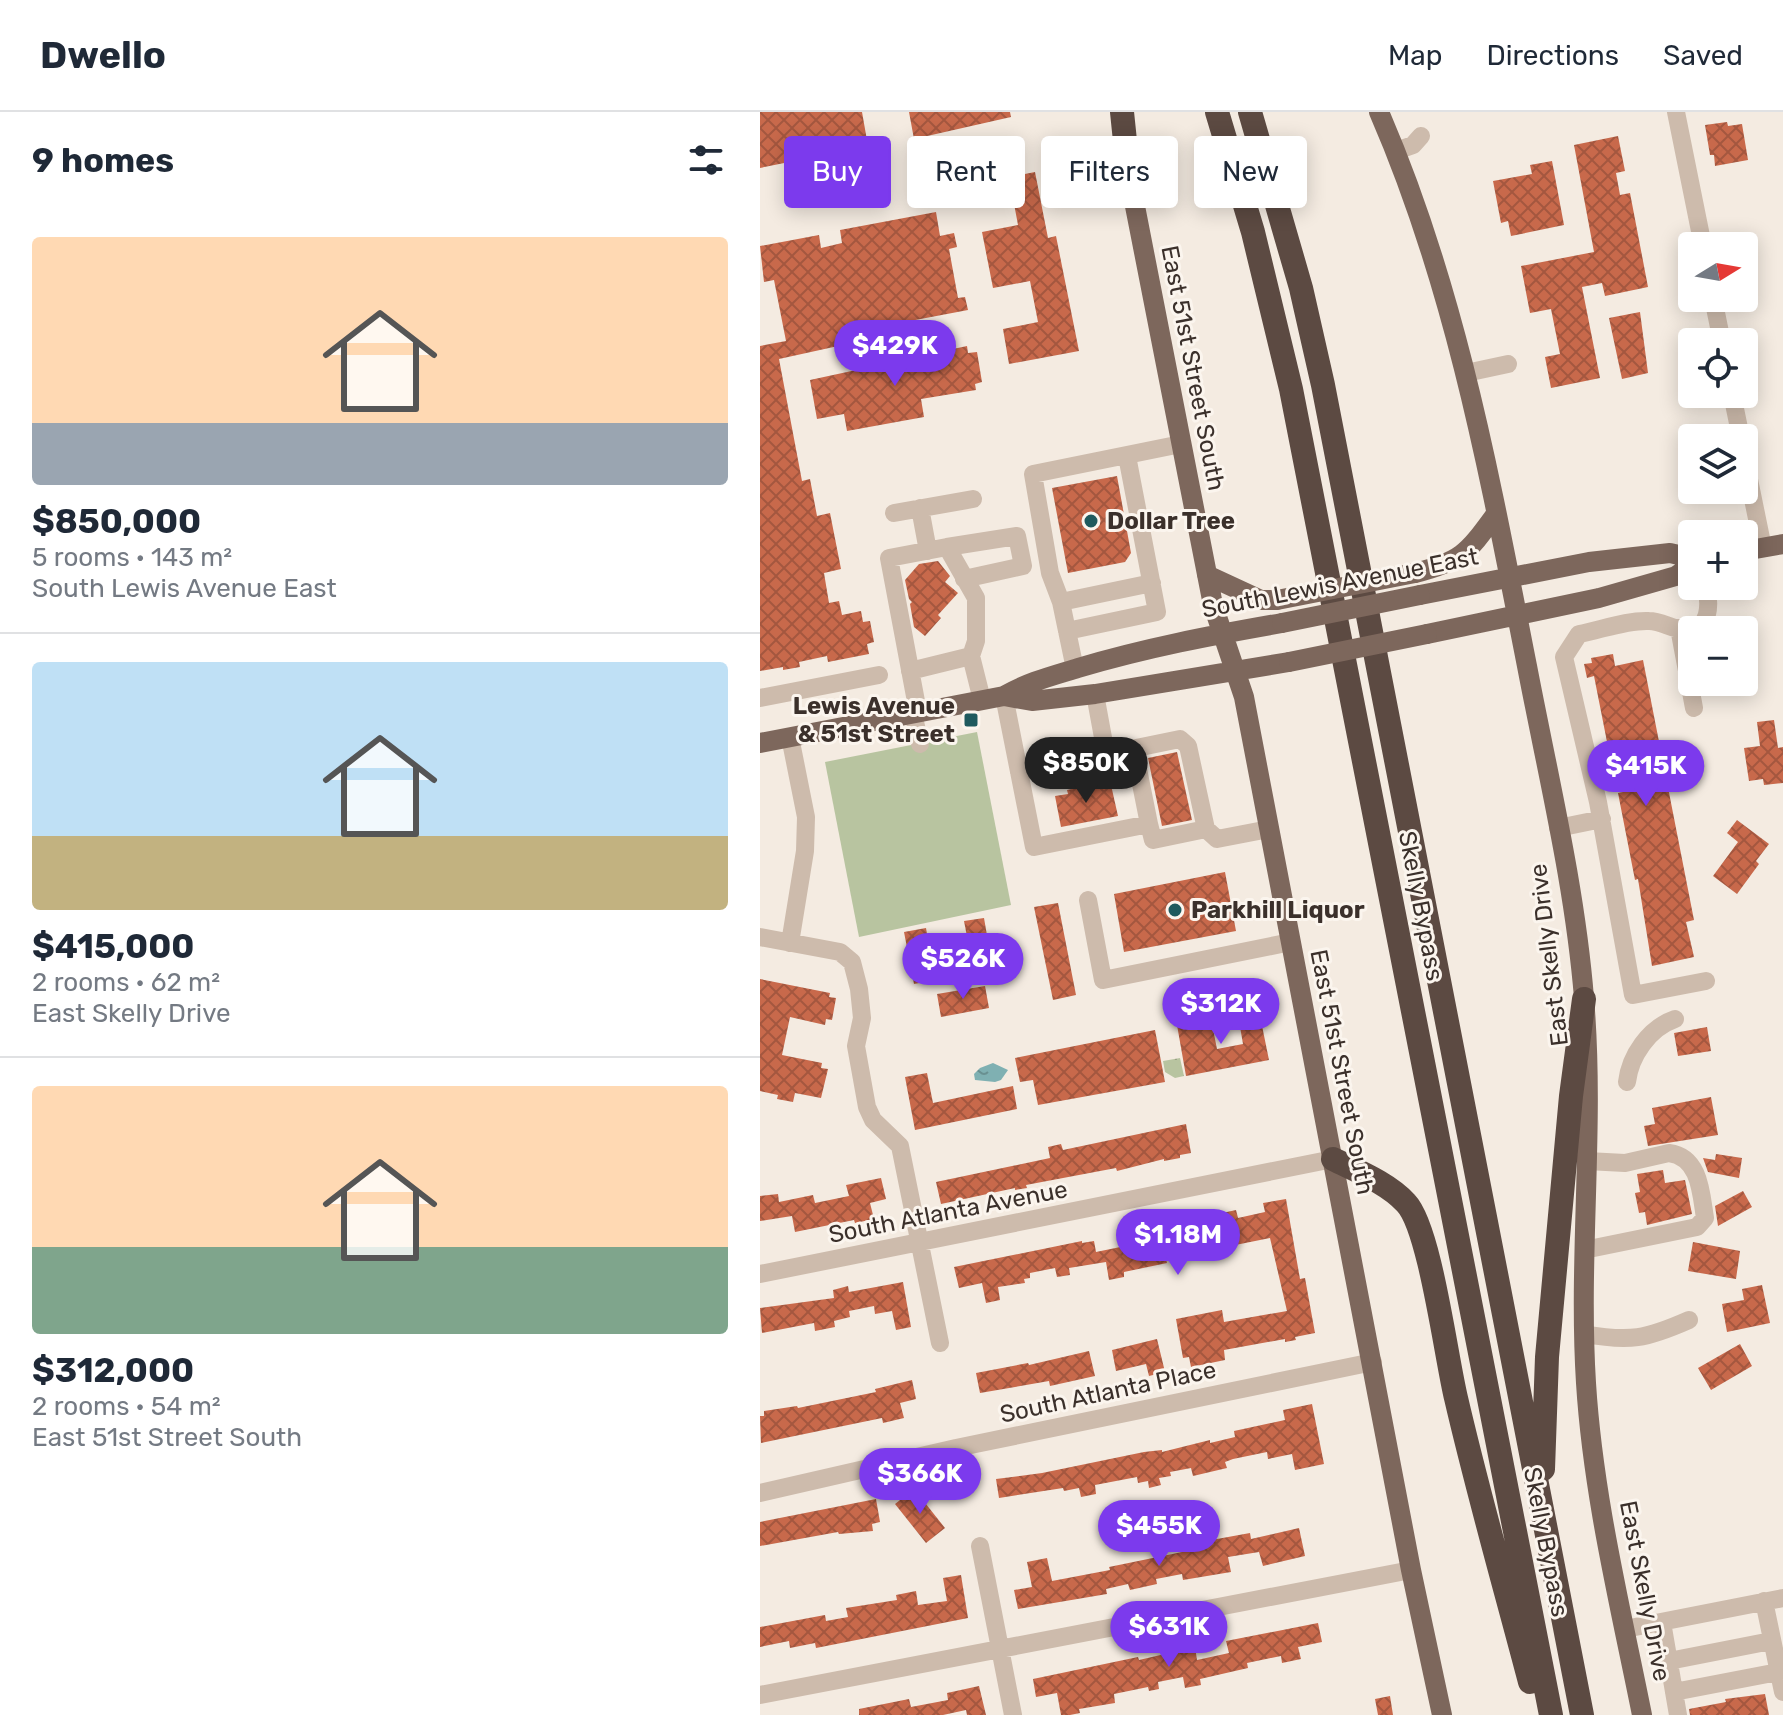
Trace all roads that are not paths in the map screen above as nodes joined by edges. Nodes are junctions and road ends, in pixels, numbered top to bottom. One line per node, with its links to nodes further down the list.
1 (1116, 112): 7 (main road, East 51st Street South)
2 (1122, 112): 8 (highway)
3 (1217, 112): 94 (highway, Skelly Bypass)
4 (1250, 112): 77 (highway, Skelly Bypass)
5 (1379, 112): 10 (main road, East Skelly Drive)
6 (1676, 112): 12 (street)
7 (1121, 136)
8 (1124, 136)
9 (1421, 136): 10 (street)
10 (1396, 151): 14 (main road, East Skelly Drive)
11 (1135, 208): 15 (main road, East 51st Street South)
12 (1700, 232)
13 (1508, 364): 14 (street)
14 (1466, 373): 21 (main road, East Skelly Drive)
15 (1181, 444): 16 (street); 25 (main road, East 51st Street South)
16 (1127, 456): 29 (street); 30 (street)
17 (973, 499): 19 (street)
18 (1754, 504): 22 (street)
19 (920, 508): 20 (street); 23 (street)
20 (894, 513)
21 (1496, 514): 25 (main road, bridge); 27 (main road, East Skelly Drive)
22 (1763, 547)
23 (937, 549): 28 (street); 28 (street); 37 (street)
24 (1678, 555): 27 (main road, South Lewis Avenue East)
25 (1207, 575): 34 (main road, East 51st Street South)
26 (1678, 575): 31 (main road, South Lewis Avenue East)
27 (1508, 576): 31 (main road, East Skelly Drive); 34 (main road, South Lewis Avenue East, bridge)
28 (964, 579): 35 (street)
29 (1152, 583): 30 (street); 33 (street)
30 (1061, 602): 33 (street)
31 (1516, 615): 38 (main road, South Lewis Avenue East, bridge); 56 (main road, East Skelly Drive)
32 (1678, 628): 54 (street)
33 (1067, 631): 36 (street)
34 (1222, 633): 36 (main road, South Lewis Avenue East); 38 (main road, East 51st Street South)
35 (971, 656): 37 (street); 45 (street)
36 (1075, 669): 41 (main road, South Lewis Avenue East); 44 (main road)
37 (910, 671): 47 (street)
38 (1236, 671): 40 (main road, South Lewis Avenue East); 58 (main road, East 51st Street South)
39 (879, 675): 43 (street)
40 (1095, 694): 44 (main road, South Lewis Avenue East); 52 (street)
41 (1004, 696): 44 (main road, South Lewis Avenue East); 45 (main road, South Lewis Avenue East); 53 (street)
42 (1692, 696): 46 (street)
43 (760, 698)
44 (1048, 698)
45 (982, 700): 47 (main road, South Lewis Avenue East)
46 (1694, 708)
47 (916, 712): 48 (main road, South Lewis Avenue East); 50 (street)
48 (790, 737): 49 (main road, South Lewis Avenue East); 62 (street)
49 (760, 743)
50 (920, 744)
51 (1134, 749): 52 (street); 55 (street); 57 (street)
52 (1106, 754): 53 (street)
53 (1019, 772): 55 (street)
54 (1602, 819): 56 (street); 63 (street)
55 (1149, 824): 57 (street)
56 (1558, 828): 64 (main road, East Skelly Drive)
57 (1206, 829): 58 (street)
58 (1269, 829): 61 (main road, East 51st Street South)
59 (1088, 900): 61 (street)
60 (760, 937): 62 (street)
61 (1291, 942): 67 (main road, East 51st Street South)
62 (790, 943): 69 (street)
63 (1706, 981)
64 (1584, 999): 68 (main road, East Skelly Drive); 77 (highway)
65 (1675, 1019): 66 (street)
66 (1627, 1082)
67 (1333, 1159): 69 (street, South Atlanta Avenue); 75 (main road, East 51st Street South); 93 (highway)
68 (1587, 1161): 70 (main road, East Skelly Drive); 70 (street)
69 (920, 1242): 71 (street, South Atlanta Avenue); 74 (street)
70 (1584, 1250): 73 (main road, East Skelly Drive)
71 (760, 1274)
72 (1689, 1320): 73 (street)
73 (1584, 1334): 83 (main road, East Skelly Drive)
74 (940, 1343)
75 (1373, 1362): 76 (street, South Atlanta Place); 79 (main road, East 51st Street South)
76 (760, 1493)
77 (1542, 1512): 95 (highway, Skelly Bypass)
78 (980, 1546): 85 (street)
79 (1411, 1570): 85 (street); 92 (main road, East 51st Street South)
80 (1783, 1598): 81 (street)
81 (1764, 1601): 82 (street); 84 (street)
82 (1662, 1622): 83 (street); 86 (street)
83 (1625, 1629): 96 (main road, East Skelly Drive)
84 (1771, 1641): 86 (street); 87 (street)
85 (1000, 1648): 90 (street); 91 (street)
86 (1669, 1661): 88 (street)
87 (1778, 1672): 88 (street); 89 (street)
88 (1674, 1692): 97 (street)
89 (1783, 1692)
90 (760, 1695)
91 (1013, 1715)
92 (1442, 1715)
93 (1539, 1715)
94 (1551, 1715)
95 (1582, 1715)
96 (1642, 1715)
97 (1678, 1715)

